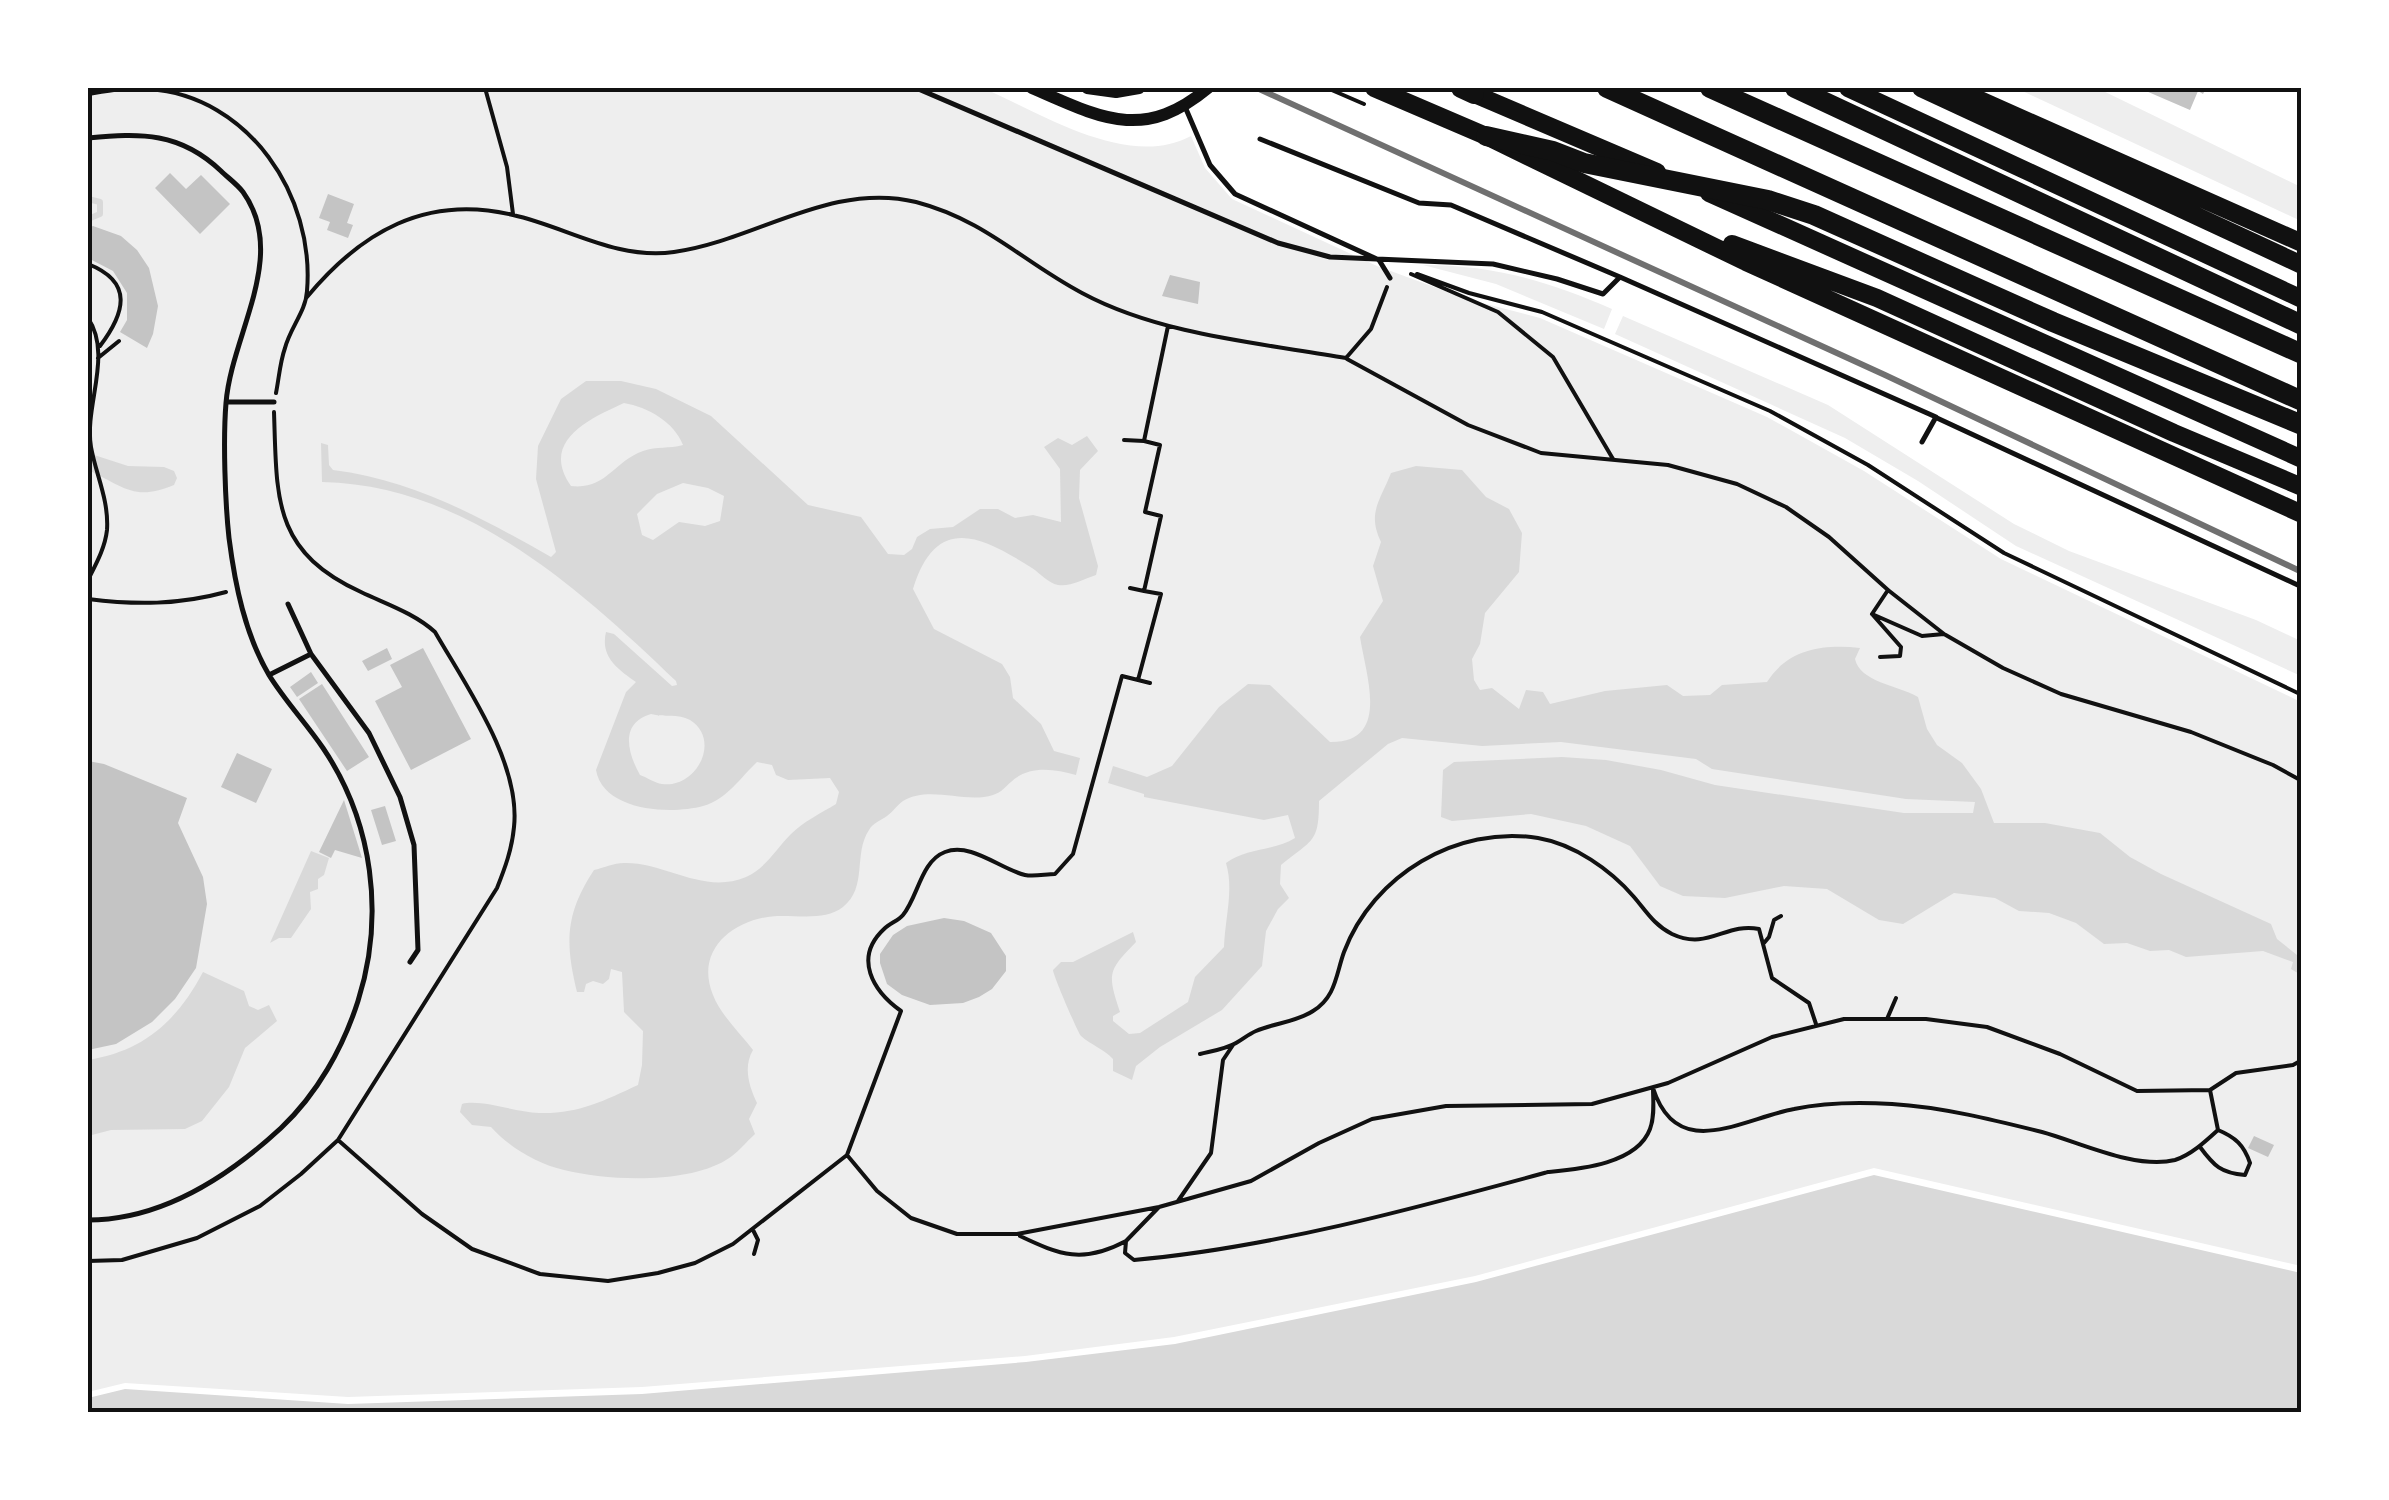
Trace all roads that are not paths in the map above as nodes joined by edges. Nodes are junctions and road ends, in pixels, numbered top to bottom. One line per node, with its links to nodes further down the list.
1 (916, 88): 20 (lane)
2 (1032, 88): 14 (street)
3 (1086, 88): 4 (street)
4 (1140, 88)
5 (1208, 88): 14 (street)
6 (1374, 88): 15 (highway)
7 (1607, 88): 27 (highway)
8 (1710, 88): 26 (highway)
9 (1795, 88): 25 (highway)
10 (1848, 88): 24 (highway)
11 (1921, 88): 21 (highway)
12 (1953, 88): 19 (highway)
13 (1465, 90): 33 (highway)
14 (1184, 106): 20 (lane)
15 (1486, 136): 18 (highway); 31 (highway)
16 (88, 138): 28 (lane)
17 (1260, 139): 22 (lane)
18 (1649, 213): 34 (highway); 35 (highway)
19 (2302, 244)
20 (1380, 260): 22 (lane); 23 (lane)
21 (2302, 266)
22 (1620, 277): 30 (lane)
23 (1390, 278)
24 (2302, 299)
25 (2302, 326)
26 (2302, 354)
27 (2302, 400)
28 (226, 402): 29 (lane); 39 (lane)
29 (274, 402)
30 (1936, 418): 32 (lane); 36 (lane)
31 (2302, 425)
32 (1922, 442)
33 (2302, 459)
34 (2302, 487)
35 (2302, 514)
36 (2302, 586)
37 (288, 604): 38 (lane)
38 (310, 654): 39 (lane); 40 (lane)
39 (269, 674): 41 (lane)
40 (410, 962)
41 (88, 1220)

